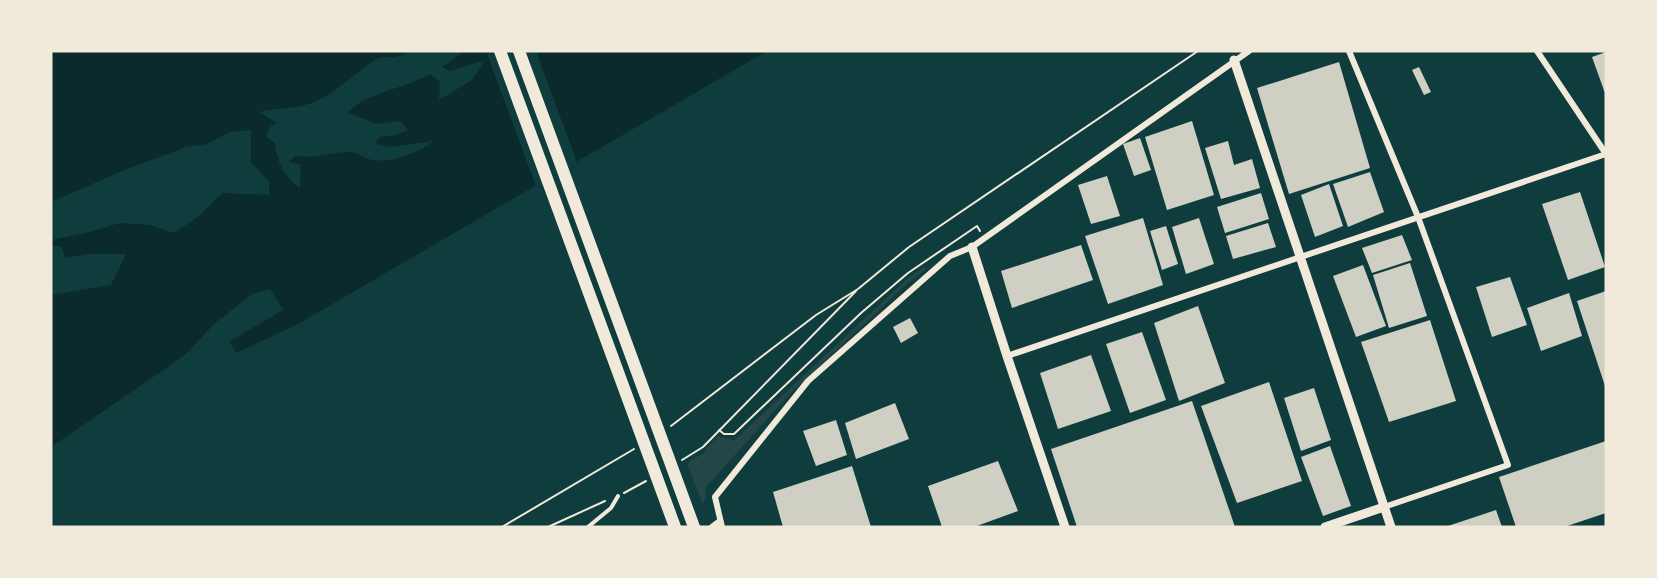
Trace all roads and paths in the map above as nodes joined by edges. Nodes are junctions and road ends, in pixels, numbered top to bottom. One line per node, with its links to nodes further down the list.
1 (500, 51): 26 (main road)
2 (519, 51): 27 (main road)
3 (1198, 51): 13 (path)
4 (1249, 51): 7 (street)
5 (1349, 51): 9 (street)
6 (1537, 51): 8 (street)
7 (1234, 60): 10 (street); 12 (street)
8 (1606, 154): 9 (street)
9 (1418, 217): 12 (street); 21 (street)
10 (986, 237): 11 (street); 16 (path)
11 (972, 247): 14 (street); 22 (street)
12 (1300, 257): 14 (street); 21 (street)
13 (858, 289): 15 (path); 16 (path)
14 (1007, 356): 29 (street)
15 (669, 428)
16 (719, 430): 17 (path)
17 (703, 447)
18 (636, 448): 23 (path)
19 (637, 487): 20 (path)
20 (618, 496): 24 (path); 25 (lane)
21 (1384, 507): 30 (street); 31 (street)
22 (721, 524): 28 (street)
23 (502, 527)
24 (548, 527)
25 (588, 527)
26 (675, 527)
27 (694, 527)
28 (712, 527)
29 (1065, 527)
30 (1325, 527)
31 (1391, 527)

